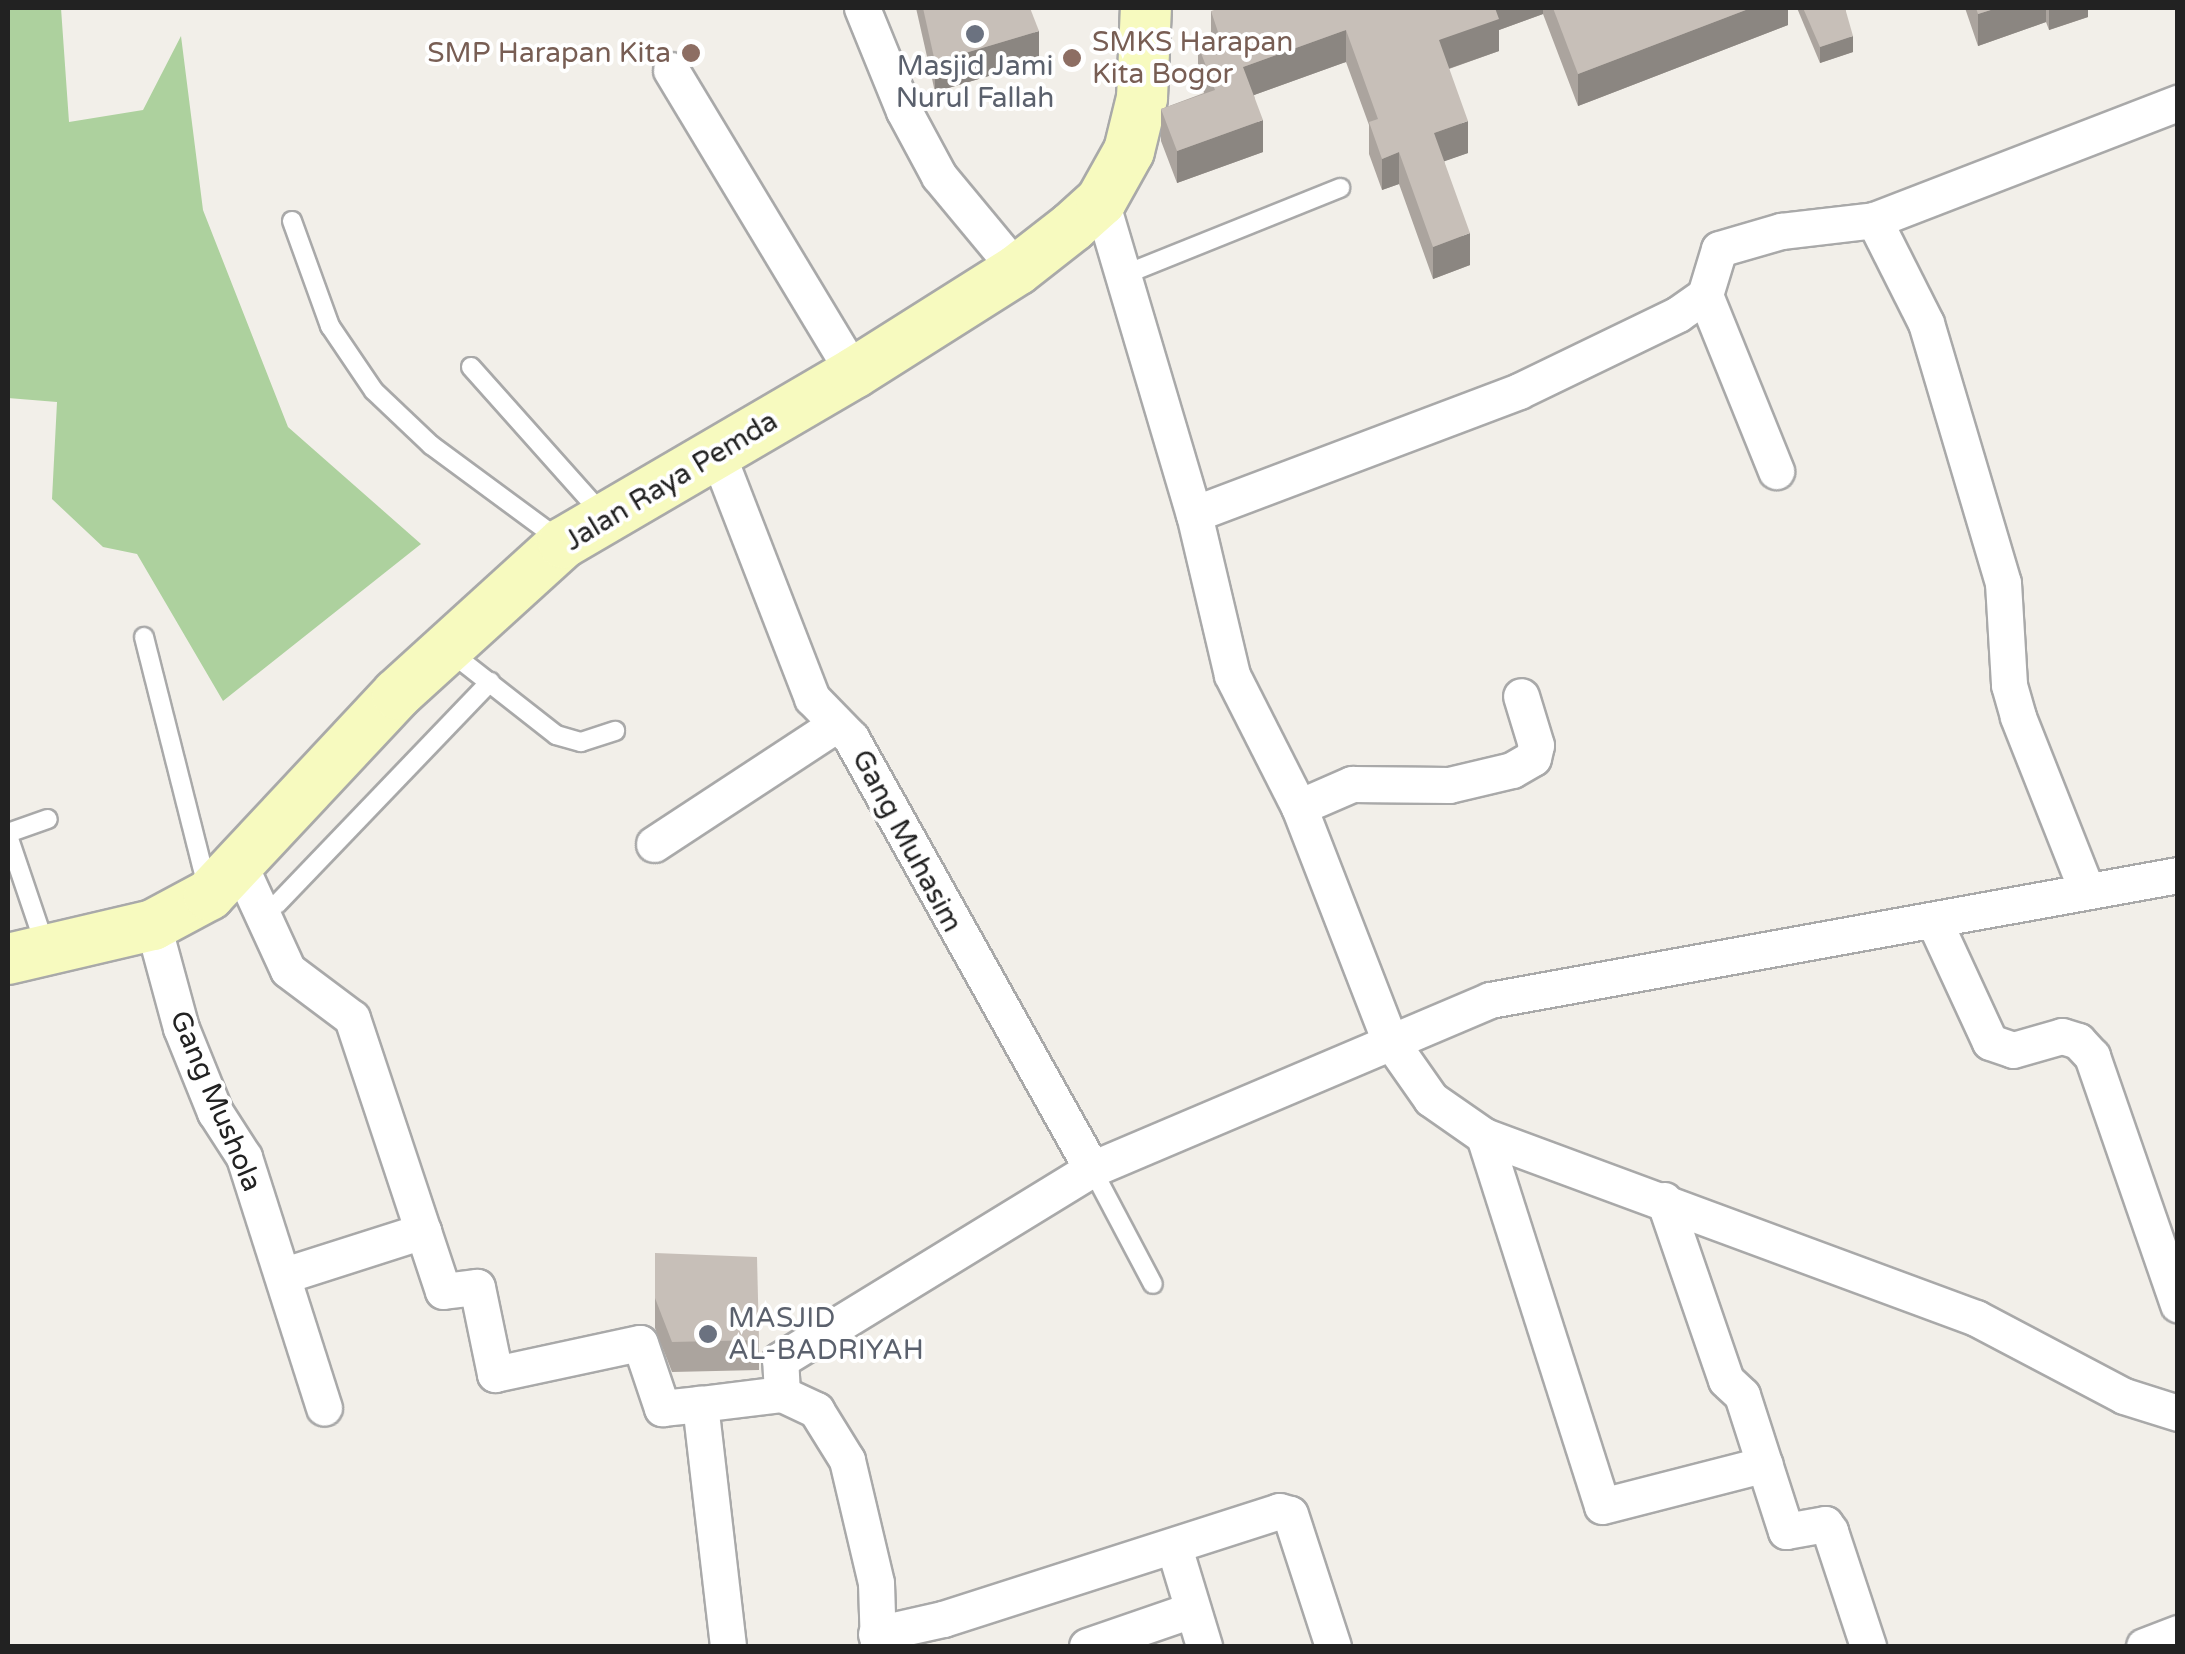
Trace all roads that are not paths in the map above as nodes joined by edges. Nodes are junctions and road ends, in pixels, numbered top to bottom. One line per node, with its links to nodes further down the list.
1 (862, 8): 9 (street)
2 (1146, 8): 6 (main road, Jalan Raya Pemda)
3 (670, 70): 13 (street)
4 (2178, 103): 7 (street)
5 (1340, 188): 10 (lane)
6 (1101, 201): 9 (main road, Jalan Raya Pemda); 10 (street)
7 (1874, 220): 11 (street); 30 (street)
8 (292, 221): 17 (lane)
9 (1017, 270): 13 (main road, Jalan Raya Pemda)
10 (1126, 274): 16 (street)
11 (1705, 295): 15 (street); 16 (street)
12 (471, 367): 17 (lane)
13 (854, 372): 14 (main road, Jalan Raya Pemda)
14 (717, 453): 17 (main road, Jalan Raya Pemda); 22 (street, Gang Muhasim)
15 (1776, 470)
16 (1194, 514): 24 (street)
17 (583, 529): 19 (main road, Jalan Raya Pemda)
18 (144, 637): 28 (lane)
19 (444, 648): 20 (lane); 28 (main road, Jalan Raya Pemda)
20 (490, 682): 23 (lane); 31 (lane)
21 (1521, 696): 24 (street)
22 (835, 724): 27 (street); 37 (street, Gang Muhasim)
23 (615, 731)
24 (1299, 808): 35 (street)
25 (48, 818): 26 (lane)
26 (8, 834): 34 (lane)
27 (654, 844)
28 (234, 872): 31 (street); 33 (main road, Jalan Raya Pemda); 39 (street)
29 (2178, 875): 30 (street)
30 (2087, 891): 32 (street)
31 (277, 904)
32 (1934, 920): 35 (street); 42 (street)
33 (153, 925): 34 (main road, Jalan Raya Pemda); 40 (street, Gang Mushola)
34 (27, 955)
35 (1389, 1039): 36 (street); 37 (street)
36 (1484, 1136): 38 (street); 47 (street)
37 (1092, 1169): 41 (lane); 43 (street)
38 (1664, 1200): 46 (street); 47 (street)
39 (423, 1230): 40 (street); 44 (street)
40 (284, 1275): 45 (street, Gang Mushola)
41 (1153, 1284)
42 (2178, 1306)
43 (782, 1394): 44 (street); 51 (street)
44 (700, 1404): 52 (street)
45 (324, 1408)
46 (2178, 1413)
47 (1765, 1464): 56 (street)
48 (1174, 1547): 51 (street); 54 (street); 55 (street)
49 (1183, 1614): 53 (street)
50 (2178, 1633): 57 (street)
51 (877, 1640)
52 (728, 1646)
53 (1087, 1646)
54 (1204, 1646)
55 (1333, 1646)
56 (1868, 1646)
57 (2144, 1646)

